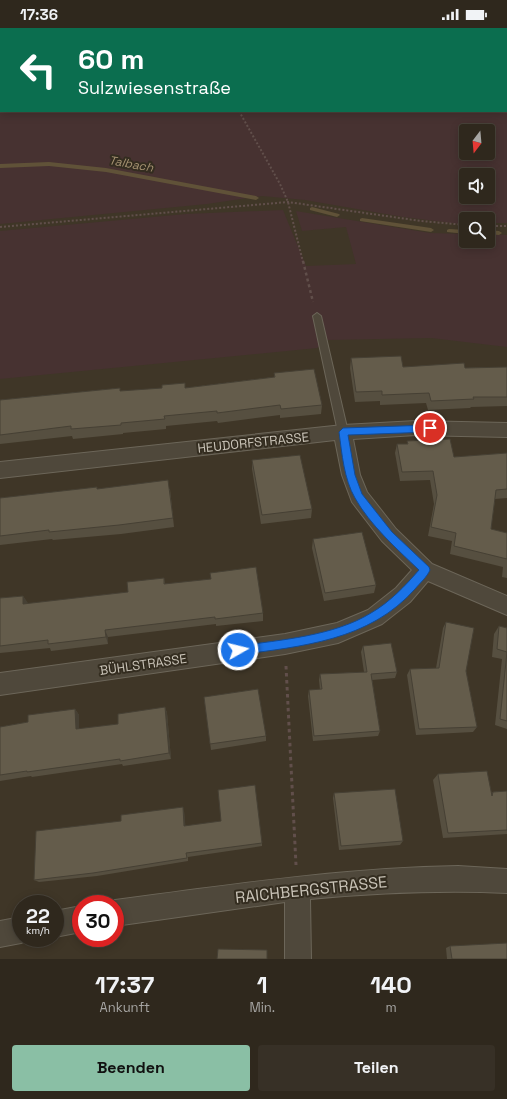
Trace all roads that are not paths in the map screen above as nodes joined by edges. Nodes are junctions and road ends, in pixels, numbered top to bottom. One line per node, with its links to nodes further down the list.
1 (317, 316): 3 (lane)
2 (507, 430): 3 (street, HEUDORFSTRASSE)
3 (343, 432): 4 (street, HEUDORFSTRASSE); 5 (street)
4 (0, 470)
5 (425, 570): 6 (street); 7 (street, BÜHLSTRASSE)
6 (507, 606)
7 (0, 684)
8 (507, 881): 9 (street, RAICHBERGSTRASSE)
9 (297, 889): 10 (street, RAICHBERGSTRASSE); 13 (street)
10 (124, 913)
11 (12, 932): 12 (street)
12 (0, 934)
13 (298, 959)

